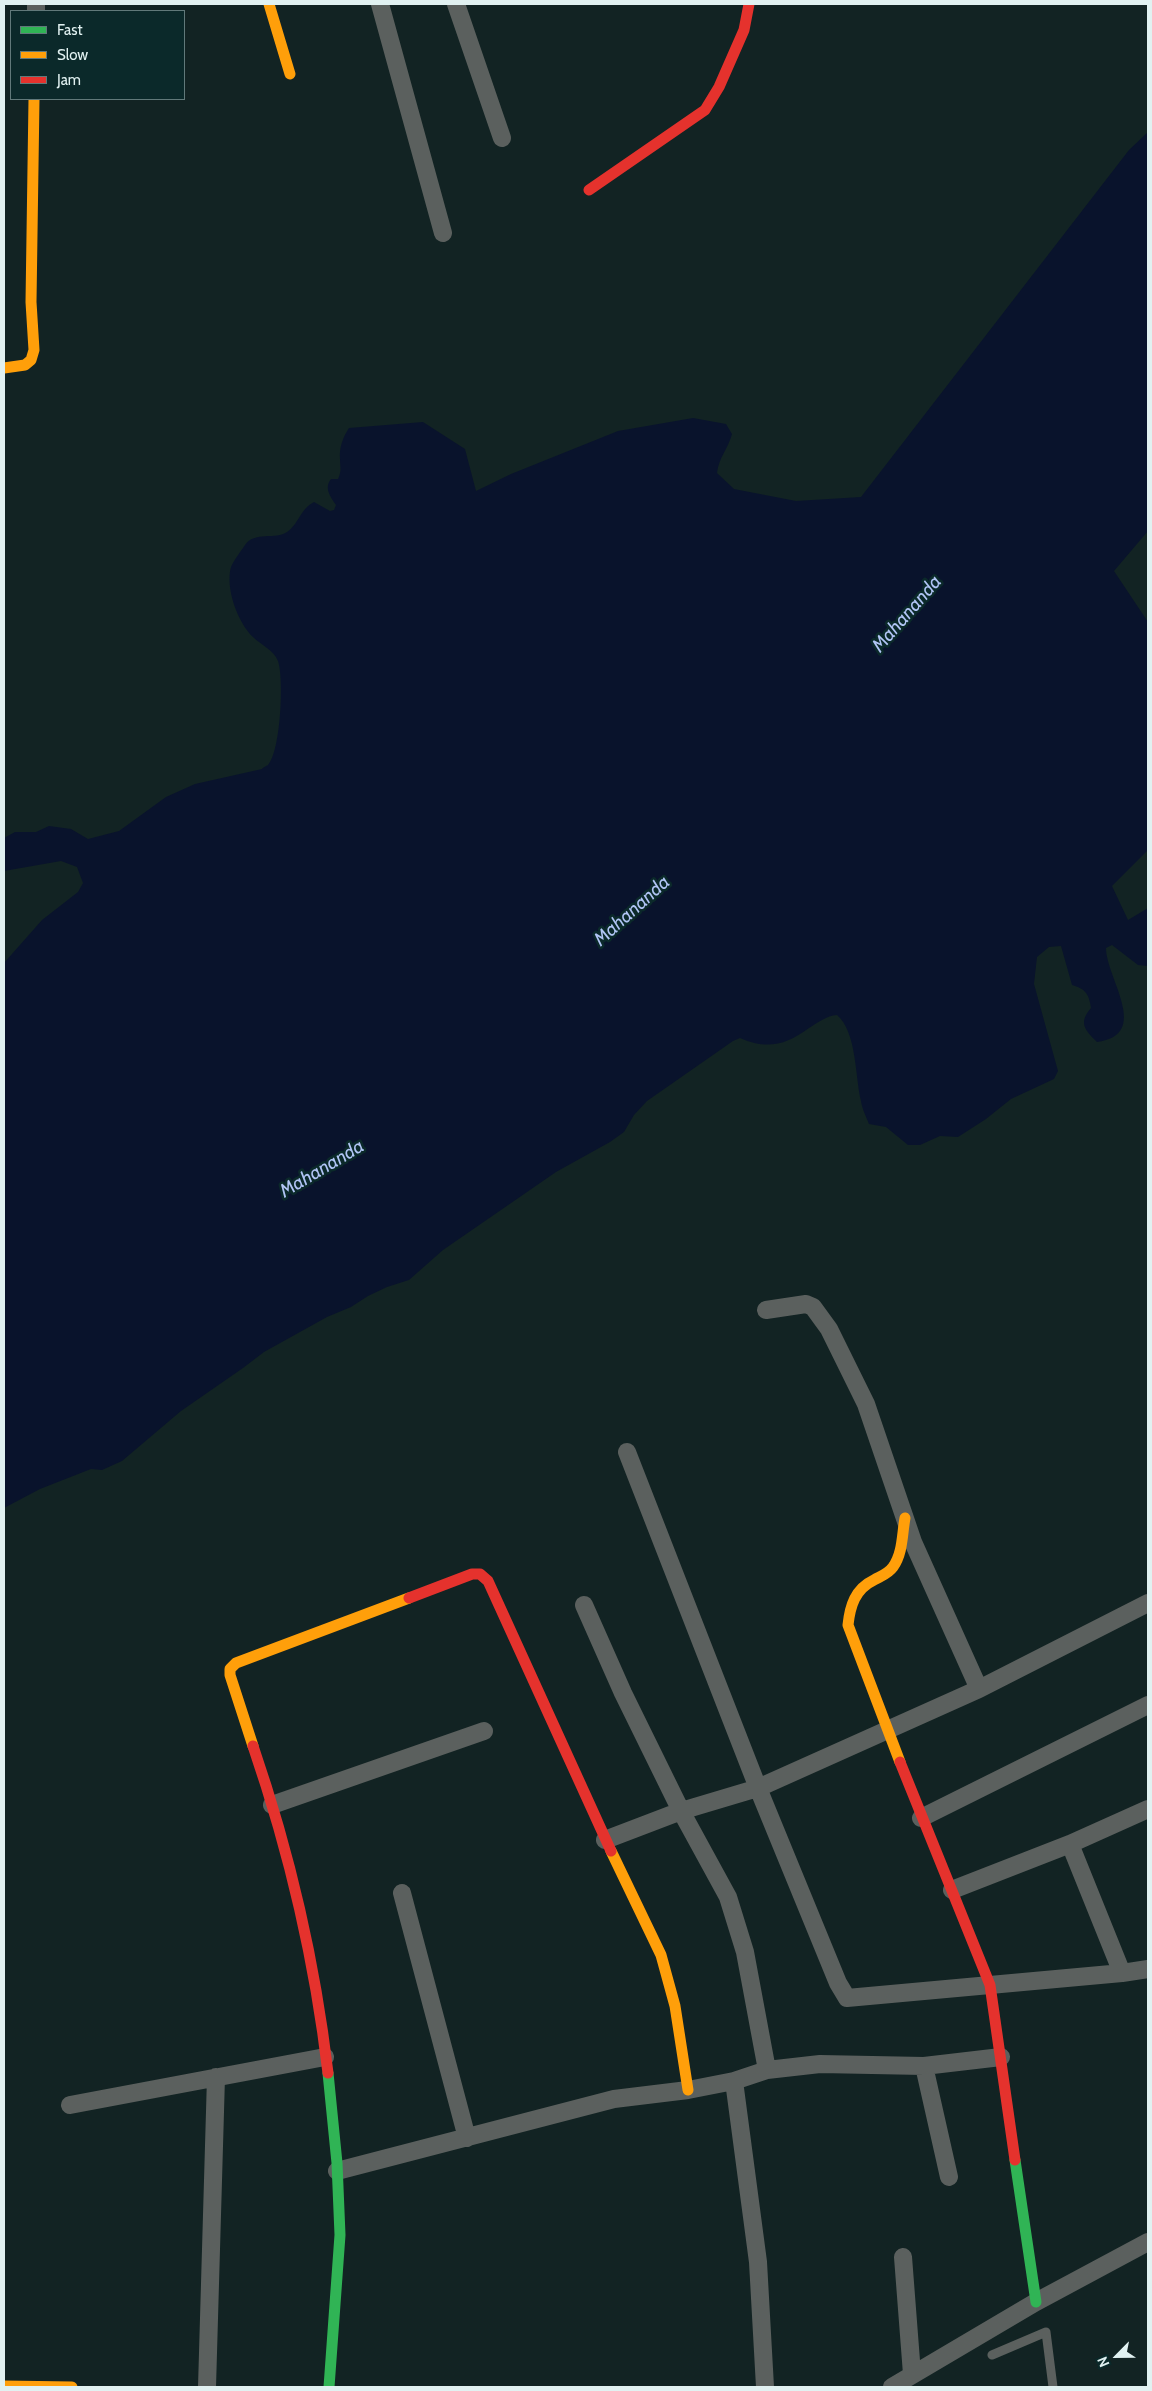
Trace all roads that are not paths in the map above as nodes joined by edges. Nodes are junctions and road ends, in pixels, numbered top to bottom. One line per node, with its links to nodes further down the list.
1 (269, 4): 5 (street)
2 (380, 4): 9 (street)
3 (456, 4): 7 (street)
4 (749, 4): 8 (street)
5 (290, 74)
6 (34, 100): 10 (street)
7 (502, 138)
8 (589, 190)
9 (443, 233)
10 (4, 368)
11 (766, 1310): 13 (street)
12 (627, 1452): 20 (street)
13 (905, 1518): 16 (street); 18 (street)
14 (1148, 1603): 16 (street)
15 (584, 1605): 23 (street)
16 (979, 1689): 18 (street)
17 (1148, 1705): 24 (street)
18 (888, 1729): 20 (street); 24 (street)
19 (484, 1730): 21 (street)
20 (758, 1788): 23 (street); 31 (street)
21 (272, 1805): 25 (street); 32 (street)
22 (1148, 1809): 26 (street)
23 (681, 1811): 25 (street); 35 (street)
24 (921, 1818): 27 (street)
25 (604, 1840): 38 (street)
26 (1070, 1844): 27 (street); 30 (street)
27 (952, 1890): 31 (street)
28 (402, 1893): 40 (street)
29 (1148, 1969): 30 (street)
30 (1122, 1973): 31 (street)
31 (990, 1985): 33 (street)
32 (325, 2057): 36 (street); 41 (street)
33 (1001, 2057): 34 (street); 45 (street)
34 (924, 2066): 35 (street); 42 (street)
35 (767, 2070): 37 (street)
36 (216, 2077): 39 (street); 50 (street)
37 (734, 2081): 38 (street); 52 (street)
38 (688, 2090): 40 (street)
39 (70, 2105)
40 (467, 2138): 41 (street)
41 (337, 2172): 51 (street)
42 (949, 2177)
43 (1148, 2242): 45 (street)
44 (903, 2257): 47 (street)
45 (1036, 2302): 47 (street)
46 (992, 2355): 54 (lane)
47 (912, 2374): 53 (street)
48 (4, 2386): 49 (street)
49 (72, 2387)
50 (207, 2387)
51 (328, 2387)
52 (765, 2387)
53 (892, 2387)
54 (1053, 2387)

